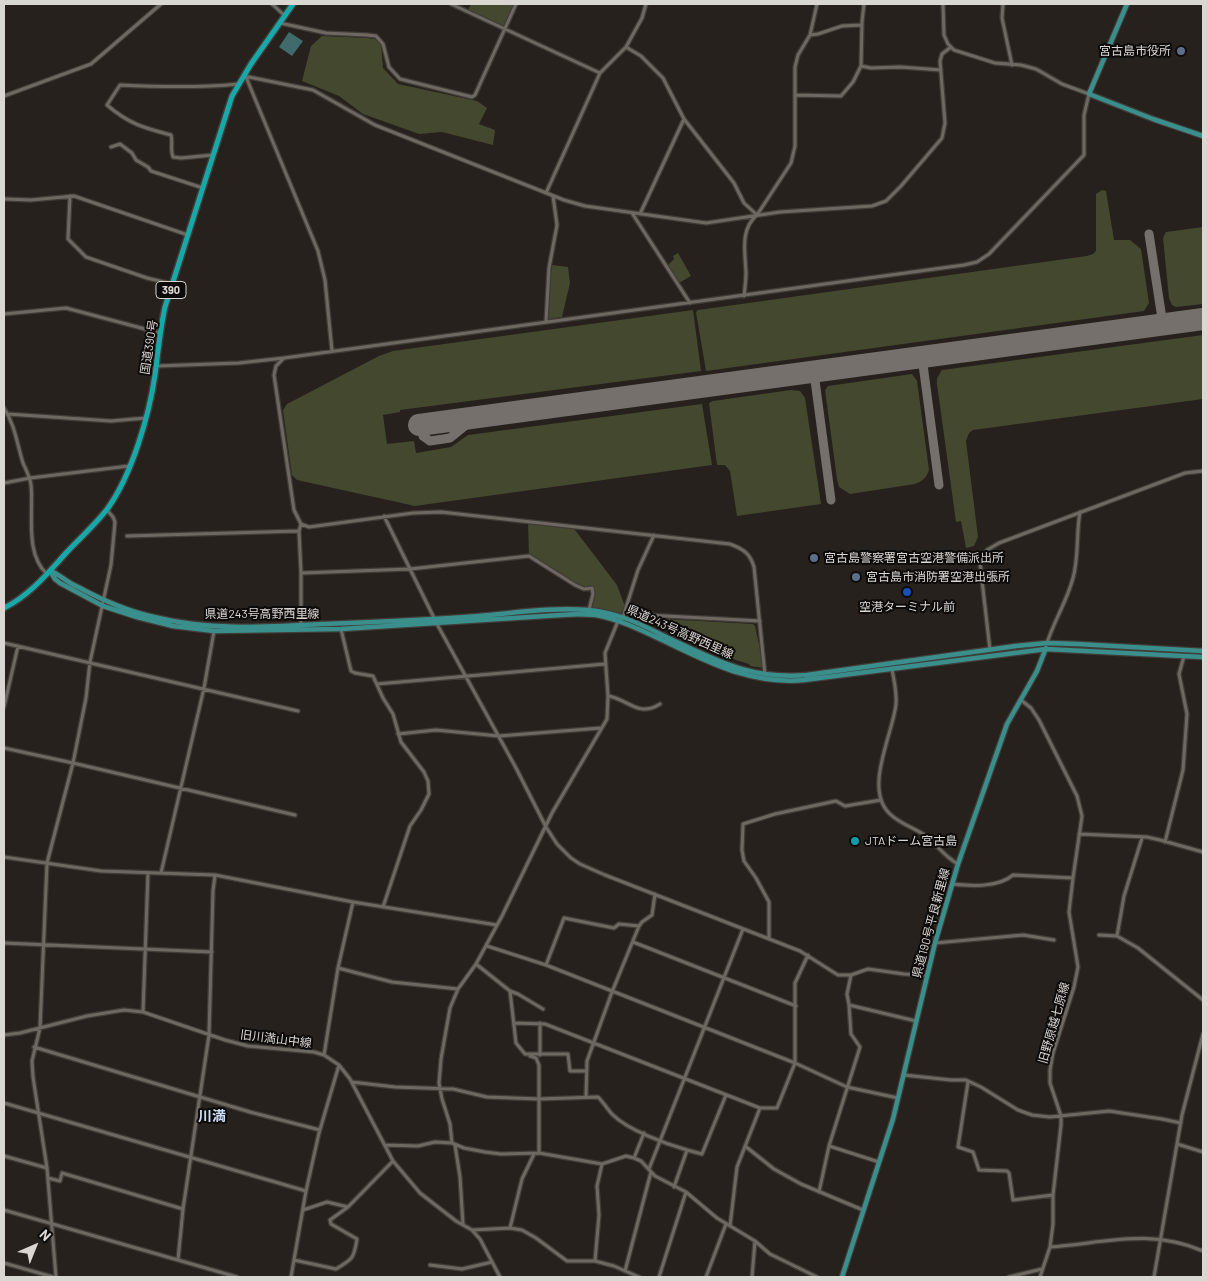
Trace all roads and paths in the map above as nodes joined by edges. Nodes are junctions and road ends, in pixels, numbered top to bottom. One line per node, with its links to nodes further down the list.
1 (160, 4): 27 (street)
2 (272, 4): 12 (street)
3 (293, 4): 12 (highway, 国道390号 / 390)
4 (451, 4): 15 (street)
5 (516, 4): 15 (street)
6 (646, 4): 18 (street)
7 (817, 4): 16 (street)
8 (864, 4): 14 (street)
9 (943, 4): 17 (street)
10 (1003, 4): 19 (street)
11 (1127, 4): 25 (main road)
12 (284, 16): 13 (highway, 国道390号 / 390)
13 (280, 23): 15 (street); 23 (highway, 国道390号 / 390)
14 (862, 25): 16 (street); 20 (street)
15 (505, 29): 22 (street)
16 (810, 34): 26 (street)
17 (951, 47): 19 (street); 21 (street)
18 (626, 48): 22 (street); 28 (street)
19 (1012, 65): 25 (street)
20 (861, 66): 21 (street); 26 (street)
21 (940, 70): 39 (street)
22 (600, 73): 33 (street)
23 (243, 76): 24 (highway, 国道390号 / 390); 33 (street); 47 (street)
24 (239, 84): 31 (highway, 国道390号 / 390); 31 (street)
25 (1089, 94): 29 (main road); 42 (street)
26 (795, 95): 39 (street)
27 (4, 96)
28 (684, 119): 38 (street); 39 (street)
29 (1203, 136)
30 (111, 146): 32 (street)
31 (213, 155): 32 (highway, 国道390号 / 390)
32 (203, 188): 40 (highway, 国道390号 / 390)
33 (546, 193): 35 (street)
34 (70, 196): 36 (street); 40 (street); 41 (street)
35 (552, 196): 37 (street); 45 (street)
36 (4, 200)
37 (632, 213): 38 (street); 43 (street)
38 (640, 214): 39 (street)
39 (756, 215): 42 (street)
40 (188, 235): 41 (highway, 国道390号 / 390)
41 (172, 284): 46 (highway, 国道390号 / 390)
42 (744, 296): 43 (street)
43 (690, 303): 45 (street)
44 (4, 314): 46 (street)
45 (546, 322): 47 (street)
46 (160, 333): 49 (highway, 国道390号 / 390)
47 (332, 351): 48 (street)
48 (284, 358): 49 (street); 60 (street)
49 (156, 367): 52 (highway, 国道390号 / 390)
50 (4, 408): 51 (street)
51 (8, 414): 52 (street); 55 (street)
52 (146, 418): 53 (highway, 国道390号 / 390)
53 (129, 466): 55 (street); 57 (highway, 国道390号 / 390)
54 (1203, 471): 58 (street)
55 (30, 478): 56 (street); 65 (street)
56 (4, 483)
57 (107, 510): 65 (highway, 国道390号 / 390); 67 (street)
58 (1080, 511): 80 (street); 81 (street)
59 (384, 516): 60 (street); 62 (street); 64 (street)
60 (301, 524): 61 (street)
61 (299, 531): 63 (street); 66 (street)
62 (654, 535): 69 (street); 73 (street)
63 (127, 536)
64 (410, 569): 66 (street); 70 (street); 74 (street)
65 (48, 572): 67 (main road, 県道243号高野西里線); 68 (highway, 国道390号 / 390)
66 (301, 573): 75 (street)
67 (104, 603): 75 (main road, 県道243号高野西里線); 77 (main road, 県道243号高野西里線); 85 (street)
68 (4, 608)
69 (626, 609): 71 (street); 73 (street)
70 (589, 610): 71 (main road, 県道243号高野西里線); 74 (main road, 県道243号高野西里線)
71 (623, 617): 72 (street); 88 (main road, 県道243号高野西里線)
72 (618, 621): 74 (main road, 県道243号高野西里線); 86 (street); 87 (main road, 県道243号高野西里線)
73 (760, 621): 88 (street)
74 (436, 622): 75 (main road, 県道243号高野西里線); 76 (main road, 県道243号高野西里線); 89 (street)
75 (301, 628): 76 (main road, 県道243号高野西里線); 77 (main road, 県道243号高野西里線)
76 (341, 629): 90 (street)
77 (214, 631): 91 (street)
78 (4, 643): 79 (street)
79 (18, 646): 85 (street); 95 (street)
80 (1047, 646): 81 (main road, 県道243号高野西里線); 82 (main road); 83 (main road); 87 (main road, 県道243号高野西里線); 93 (main road, 県道190号平良新里線)
81 (990, 650): 88 (main road, 県道243号高野西里線)
82 (1203, 651)
83 (1184, 655): 84 (main road); 108 (street)
84 (1203, 657)
85 (90, 662): 91 (street); 101 (street)
86 (605, 664): 89 (street); 92 (street)
87 (892, 669): 103 (street)
88 (766, 675)
89 (467, 677): 90 (street); 99 (street)
90 (377, 684): 98 (street)
91 (204, 688): 96 (street); 102 (street)
92 (608, 696): 94 (street); 97 (street)
93 (1021, 700): 106 (street, 旧野原越七原線); 112 (main road, 県道190号平良新里線)
94 (660, 704)
95 (4, 707)
96 (298, 711)
97 (602, 728): 99 (street); 105 (street)
98 (398, 734): 99 (street); 120 (street)
99 (499, 736): 105 (street)
100 (4, 748): 101 (street)
101 (73, 763): 102 (street); 111 (street)
102 (181, 788): 104 (street); 114 (street)
103 (881, 800): 112 (street); 126 (street)
104 (295, 816)
105 (546, 828): 118 (street); 121 (street)
106 (1080, 834): 107 (street); 116 (street, 旧野原越七原線)
107 (1142, 838): 108 (street); 125 (street)
108 (1165, 842): 109 (street)
109 (1203, 852)
110 (4, 857): 111 (street)
111 (46, 863): 113 (street); 131 (street)
112 (958, 864): 117 (main road, 県道190号平良新里線)
113 (148, 873): 114 (street); 133 (street)
114 (161, 873): 115 (street)
115 (215, 875): 119 (street); 134 (street)
116 (1073, 878): 117 (street); 180 (street, 旧野原越七原線)
117 (951, 884): 129 (main road, 県道190号平良新里線)
118 (655, 894): 122 (street); 123 (street)
119 (353, 902): 120 (street); 138 (street)
120 (383, 907): 121 (street)
121 (498, 925): 132 (street)
122 (639, 926): 128 (street); 137 (street)
123 (743, 929): 126 (street); 141 (street)
124 (1099, 935): 125 (street)
125 (1117, 936): 145 (street)
126 (769, 939): 135 (street)
127 (1054, 940): 129 (street)
128 (634, 942): 141 (street); 144 (street)
129 (935, 943): 139 (main road, 県道190号平良新里線)
130 (4, 944): 131 (street)
131 (43, 945): 133 (street); 154 (street)
132 (487, 946): 136 (street); 137 (street)
133 (145, 949): 134 (street); 149 (street)
134 (212, 952): 157 (street)
135 (808, 955): 140 (street); 147 (street)
136 (476, 964): 142 (street); 143 (street)
137 (546, 965): 144 (street)
138 (338, 968): 142 (street); 161 (street)
139 (928, 974): 140 (street); 150 (main road, 県道190号平良新里線)
140 (851, 975): 146 (street)
141 (724, 978): 147 (street); 153 (street)
142 (458, 989): 171 (street)
143 (510, 991): 148 (street); 151 (street)
144 (612, 992): 153 (street); 158 (street)
145 (1203, 1000)
146 (849, 1005): 150 (street); 170 (street)
147 (796, 1006): 163 (street)
148 (543, 1009)
149 (143, 1012): 154 (street, 旧川満山中線); 157 (street, 旧川満山中線)
150 (916, 1022): 166 (main road, 県道190号平良新里線)
151 (514, 1023): 152 (street); 160 (street)
152 (540, 1023): 158 (street); 162 (street)
153 (705, 1027): 163 (street); 167 (street)
154 (40, 1028): 156 (street, 旧川満山中線); 159 (street)
155 (1203, 1034): 181 (street)
156 (4, 1035)
157 (209, 1035): 161 (street, 旧川満山中線); 173 (street)
158 (594, 1042): 165 (street); 167 (street)
159 (34, 1047): 173 (street); 179 (street)
160 (525, 1054): 162 (street); 176 (street)
161 (324, 1055): 164 (street, 旧川満山中線)
162 (540, 1055): 165 (street)
163 (795, 1063): 170 (street); 178 (street)
164 (339, 1065): 168 (street, 旧川満山中線); 182 (street)
165 (586, 1071): 174 (street)
166 (904, 1075): 169 (street); 175 (main road, 県道190号平良新里線)
167 (685, 1078): 172 (street); 184 (street)
168 (352, 1082): 171 (street); 187 (street, 旧川満山中線)
169 (968, 1082): 180 (street); 206 (street)
170 (847, 1087): 175 (street); 189 (street)
171 (440, 1089): 176 (street); 185 (street)
172 (726, 1094): 178 (street); 190 (street)
173 (200, 1096): 182 (street); 194 (street)
174 (586, 1097): 176 (street); 183 (street)
175 (898, 1098): 197 (main road, 県道190号平良新里線)
176 (539, 1099): 192 (street)
177 (4, 1103): 179 (street)
178 (760, 1108): 188 (street)
179 (39, 1113): 194 (street); 199 (street)
180 (1061, 1116): 181 (street); 206 (street, 旧野原越七原線)
181 (1180, 1123): 186 (street)
182 (320, 1130): 203 (street)
183 (644, 1133): 184 (street); 195 (street)
184 (661, 1141): 190 (street); 200 (street)
185 (453, 1144): 187 (street); 192 (street); 213 (street)
186 (1177, 1144): 191 (street); 217 (street)
187 (385, 1146): 196 (street, 旧川満山中線)
188 (745, 1146): 205 (street); 214 (street)
189 (830, 1146): 197 (street); 205 (street)
190 (687, 1150): 202 (street)
191 (1203, 1152)
192 (537, 1153): 198 (street); 215 (street)
193 (4, 1156): 199 (street)
194 (191, 1157): 203 (street); 208 (street)
195 (634, 1158): 198 (street); 200 (street)
196 (393, 1160): 207 (street); 213 (street, 旧川満山中線)
197 (880, 1162): 211 (main road, 県道190号平良新里線)
198 (602, 1164): 223 (street)
199 (47, 1168): 201 (street)
200 (650, 1170): 202 (street); 228 (street)
201 (48, 1178): 208 (street); 212 (street)
202 (674, 1187): 204 (street)
203 (306, 1191): 210 (street)
204 (686, 1192): 214 (street); 234 (street)
205 (819, 1192): 211 (street)
206 (1053, 1195): 219 (street, 旧野原越七原線)
207 (348, 1207): 210 (street); 222 (street)
208 (184, 1209): 221 (street)
209 (4, 1210): 212 (street)
210 (303, 1210): 222 (street)
211 (864, 1210): 238 (main road, 県道190号平良新里線)
212 (51, 1224): 221 (street); 229 (street)
213 (463, 1225): 216 (street, 旧川満山中線)
214 (728, 1225): 218 (street); 235 (street)
215 (510, 1228): 216 (street); 223 (street)
216 (472, 1230): 224 (street, 旧川満山中線)
217 (1161, 1239): 219 (street); 220 (street); 241 (street)
218 (755, 1241): 236 (street); 237 (street)
219 (1050, 1247): 227 (street, 旧野原越七原線)
220 (1203, 1250)
221 (178, 1260): 230 (street)
222 (294, 1260): 231 (street)
223 (595, 1260): 228 (street)
224 (492, 1262): 226 (street); 232 (street, 旧川満山中線)
225 (4, 1263): 229 (street)
226 (430, 1265)
227 (1042, 1269): 239 (street); 240 (street, 旧野原越七原線)
228 (625, 1271): 233 (street)
229 (55, 1277)
230 (237, 1277)
231 (291, 1277)
232 (500, 1277)
233 (638, 1277)
234 (659, 1277)
235 (706, 1277)
236 (752, 1277)
237 (817, 1277)
238 (842, 1277)
239 (1009, 1277)
240 (1040, 1277)
241 (1154, 1277)

